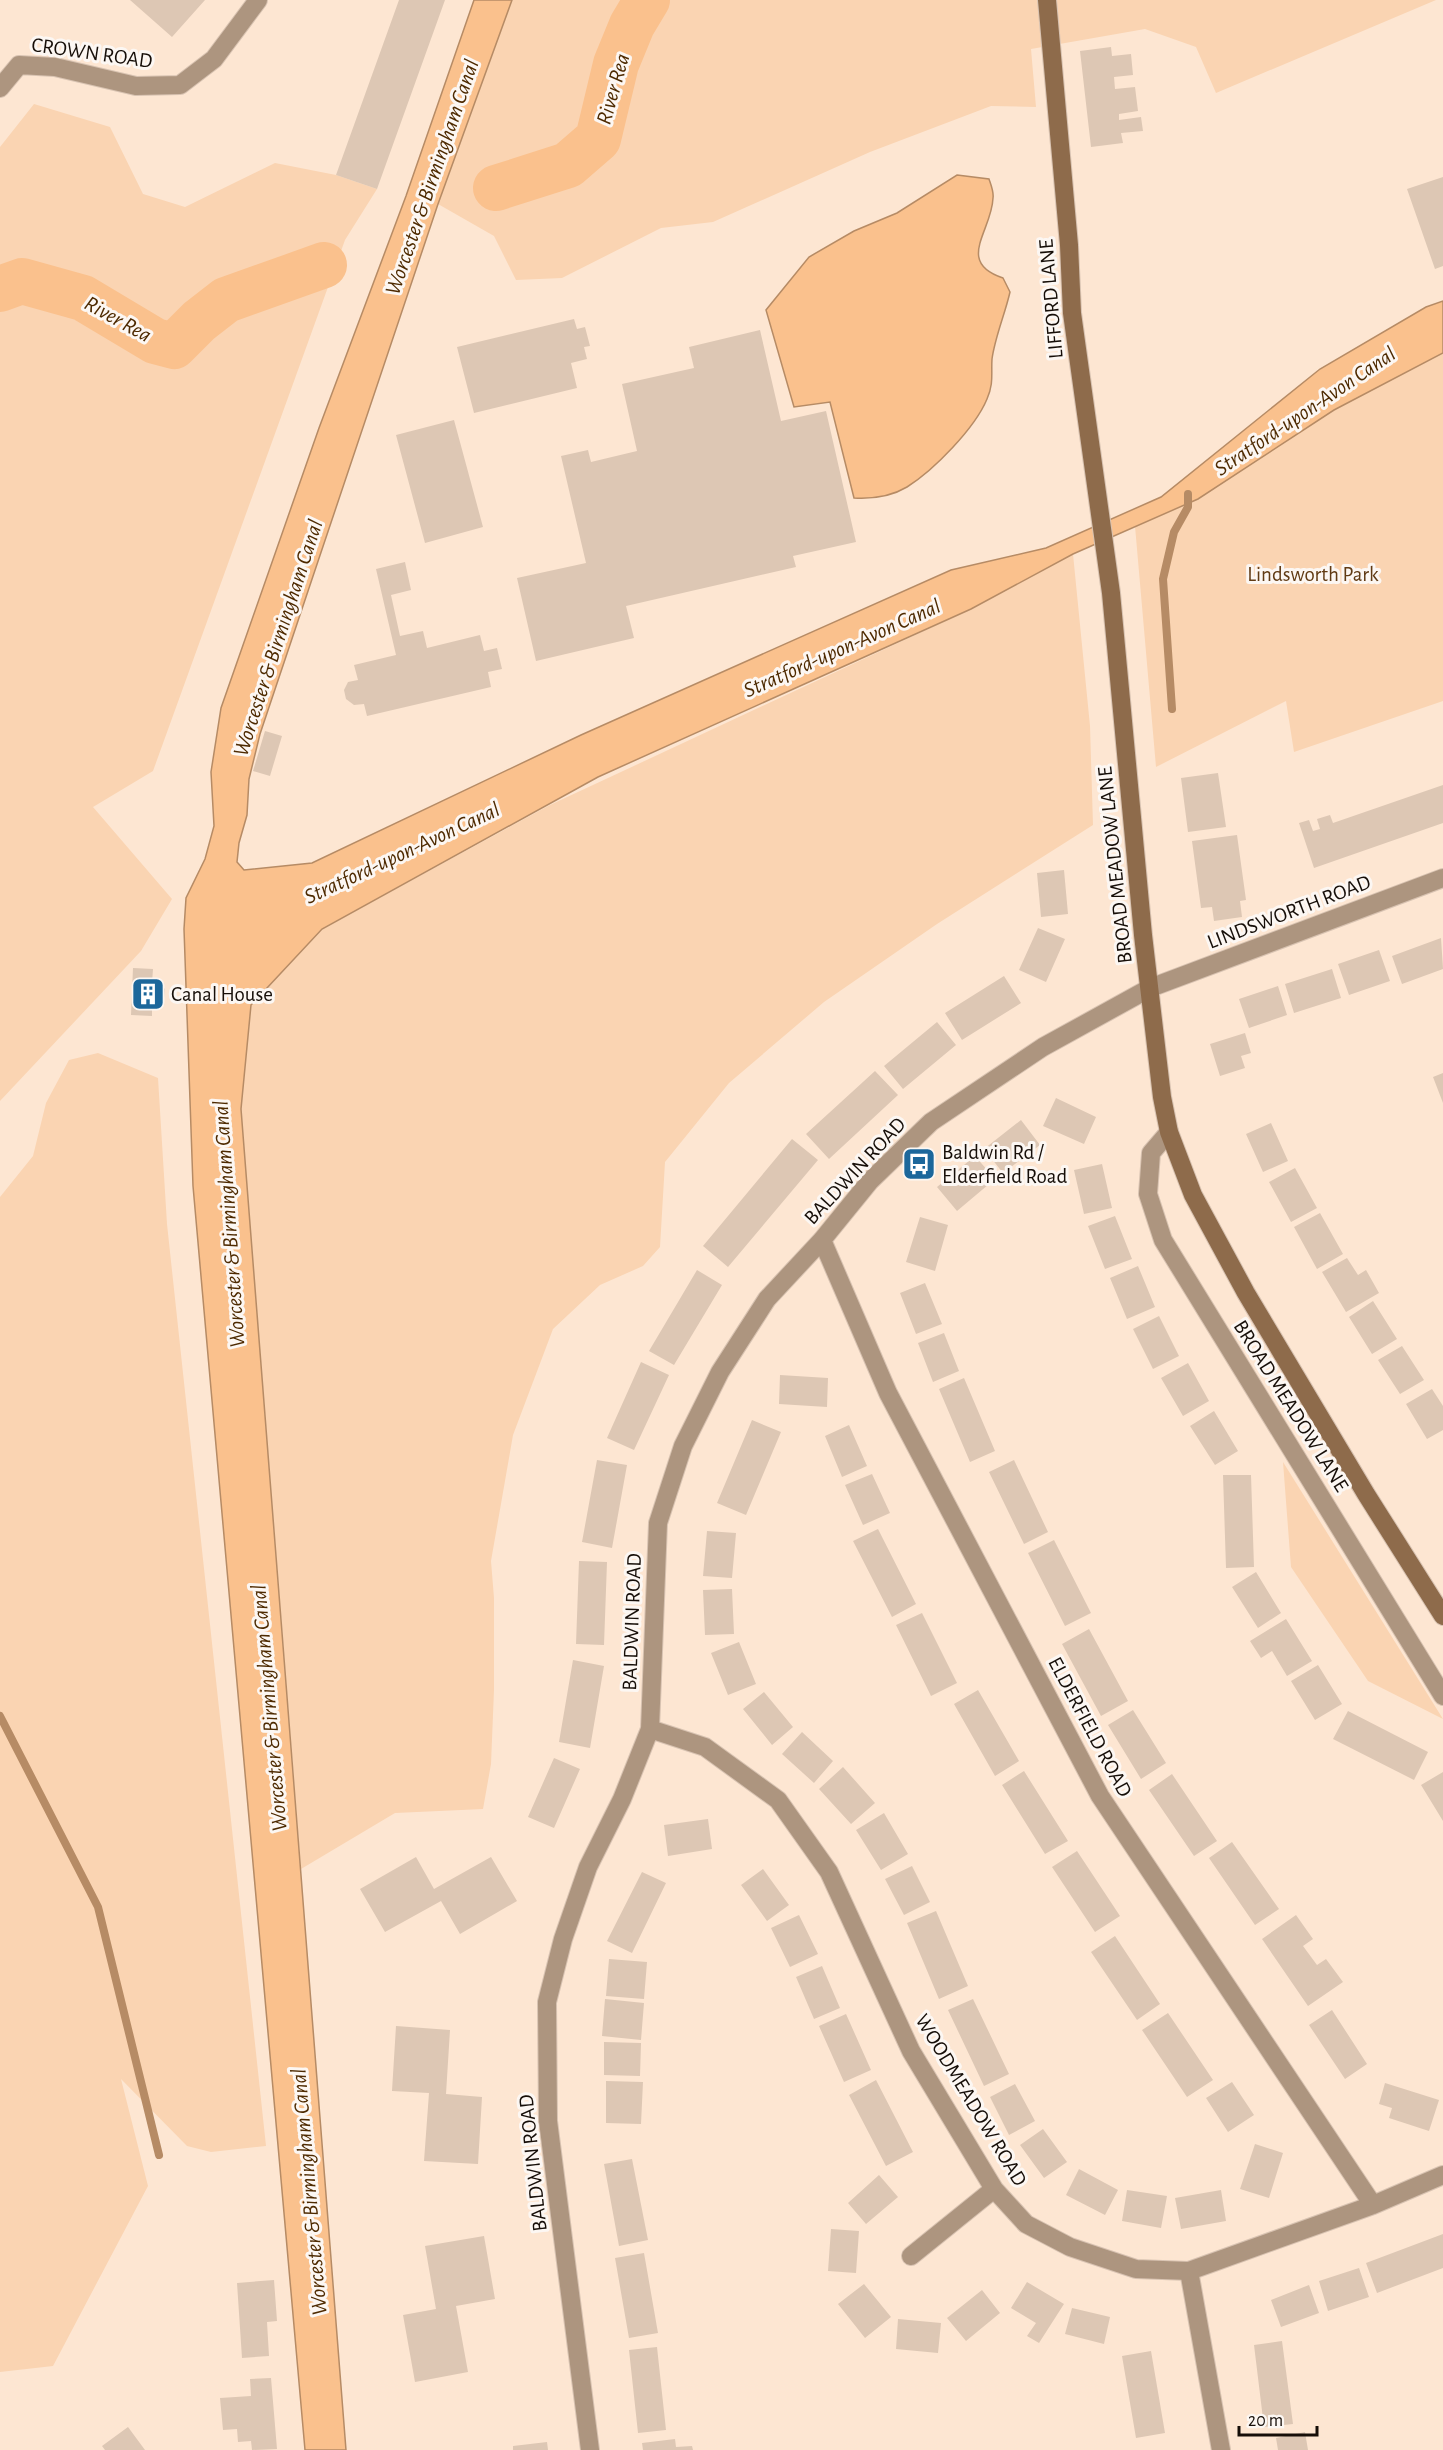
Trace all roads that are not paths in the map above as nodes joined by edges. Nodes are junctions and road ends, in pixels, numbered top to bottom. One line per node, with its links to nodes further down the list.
1 (258, 0): 3 (street, CROWN ROAD)
2 (1047, 0): 4 (street, LIFFORD LANE)
3 (0, 88)
4 (1111, 592): 6 (street, BROAD MEADOW LANE)
5 (1443, 878): 6 (street, LINDSWORTH ROAD)
6 (1150, 988): 7 (street, BROAD MEADOW LANE); 8 (street, BALDWIN ROAD)
7 (1169, 1132): 9 (street, BROAD MEADOW LANE); 10 (street, BROAD MEADOW LANE)
8 (822, 1240): 11 (street, BALDWIN ROAD); 14 (street, ELDERFIELD ROAD)
9 (1443, 1616)
10 (1443, 1696)
11 (650, 1729): 13 (street, WOODMEADOW ROAD); 17 (street, BALDWIN ROAD)
12 (1443, 2175): 14 (street, WOODMEADOW ROAD)
13 (994, 2189): 15 (street); 16 (street, WOODMEADOW ROAD)
14 (1373, 2205): 16 (street, WOODMEADOW ROAD)
15 (911, 2256)
16 (1189, 2271): 18 (street)
17 (590, 2450)
18 (1221, 2450)

